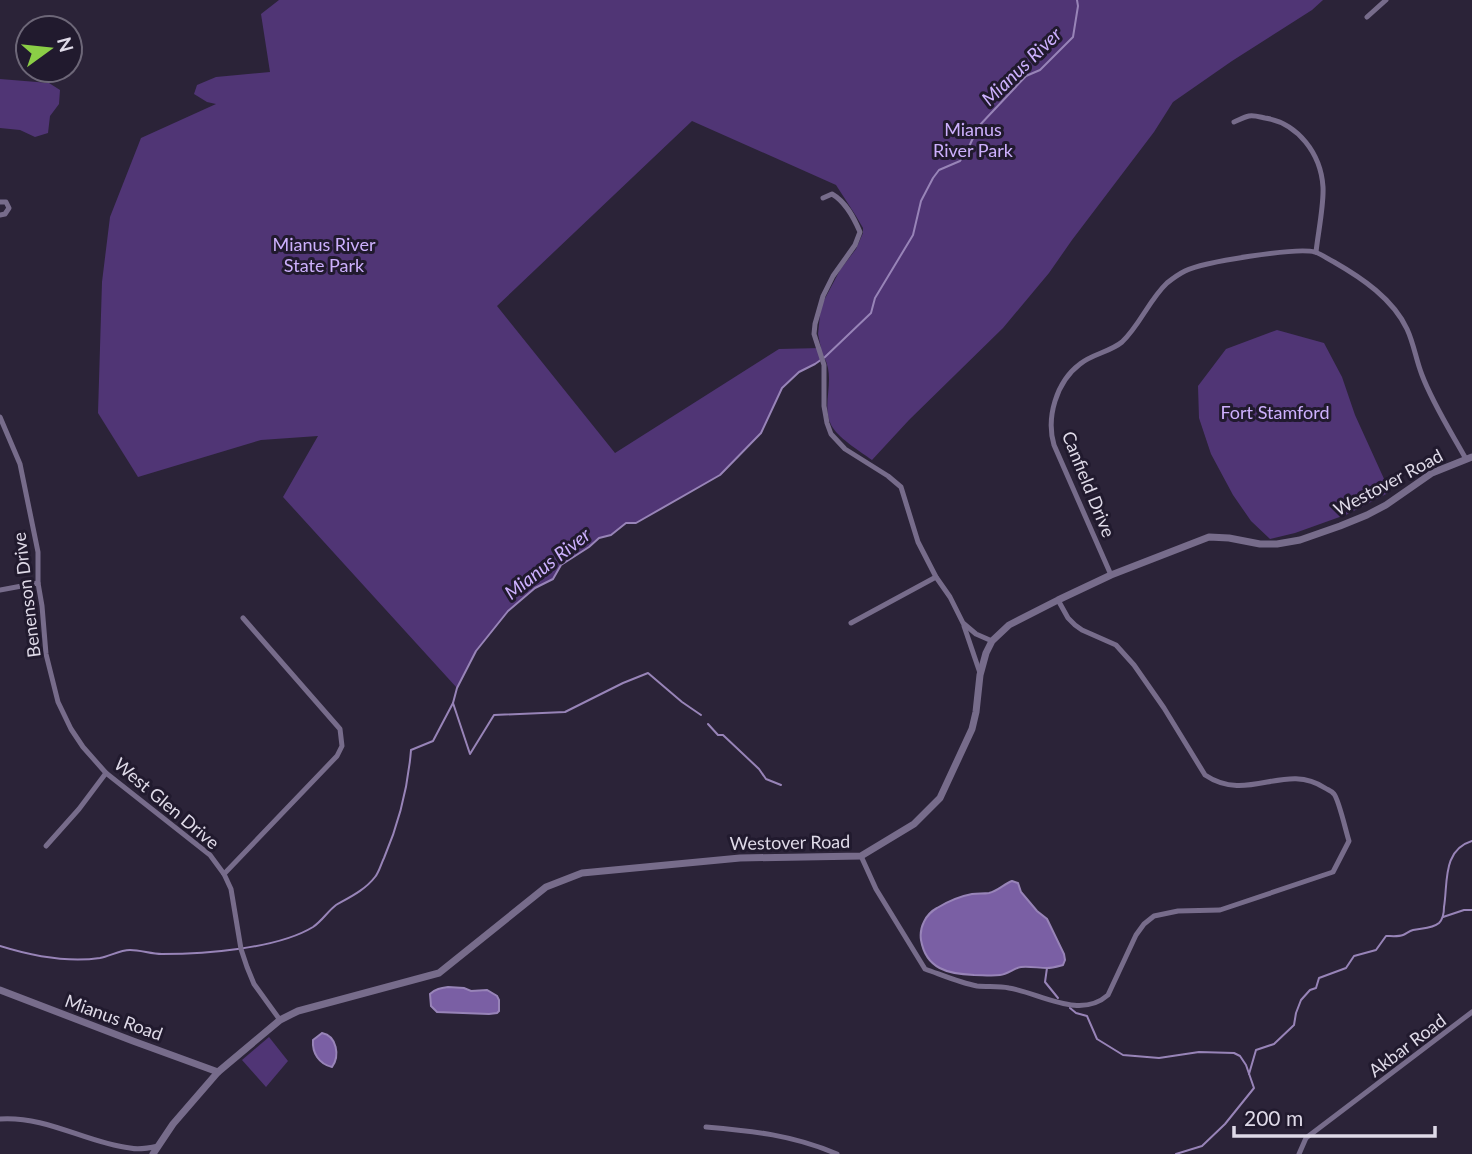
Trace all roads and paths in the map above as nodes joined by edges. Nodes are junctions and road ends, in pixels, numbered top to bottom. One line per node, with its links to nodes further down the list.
1 (1386, 0): 2 (street)
2 (1367, 17)
3 (1234, 122): 7 (street)
4 (823, 198): 11 (street)
5 (0, 202): 6 (street)
6 (0, 215)
7 (1316, 252): 9 (street); 10 (street, Canfield Drive)
8 (0, 417): 12 (street, Benenson Drive)
9 (1469, 458): 10 (street, Westover Road)
10 (1111, 575): 14 (street, Westover Road)
11 (936, 577): 16 (street); 17 (street)
12 (38, 583): 13 (street); 20 (street, Benenson Drive)
13 (0, 590)
14 (1058, 600): 18 (street, Westover Road); 23 (street)
15 (243, 618): 24 (street)
16 (851, 623)
17 (963, 623): 18 (street); 19 (street)
18 (992, 641): 19 (street, Westover Road)
19 (980, 675): 23 (street, Westover Road)
20 (71, 729): 21 (street, West Glen Drive)
21 (106, 773): 22 (street); 24 (street, West Glen Drive)
22 (46, 846)
23 (861, 856): 27 (street, Westover Road)
24 (225, 874): 27 (street, West Glen Drive)
25 (0, 990): 28 (street, Mianus Road)
26 (1472, 1012): 35 (street, Akbar Road)
27 (279, 1020): 28 (street, Westover Road)
28 (218, 1072): 31 (street, Westover Road)
29 (0, 1119): 32 (street)
30 (706, 1127): 34 (street)
31 (158, 1146): 32 (street); 33 (street, Westover Road)
32 (133, 1151)
33 (153, 1154)
34 (837, 1154)
35 (1299, 1154)

